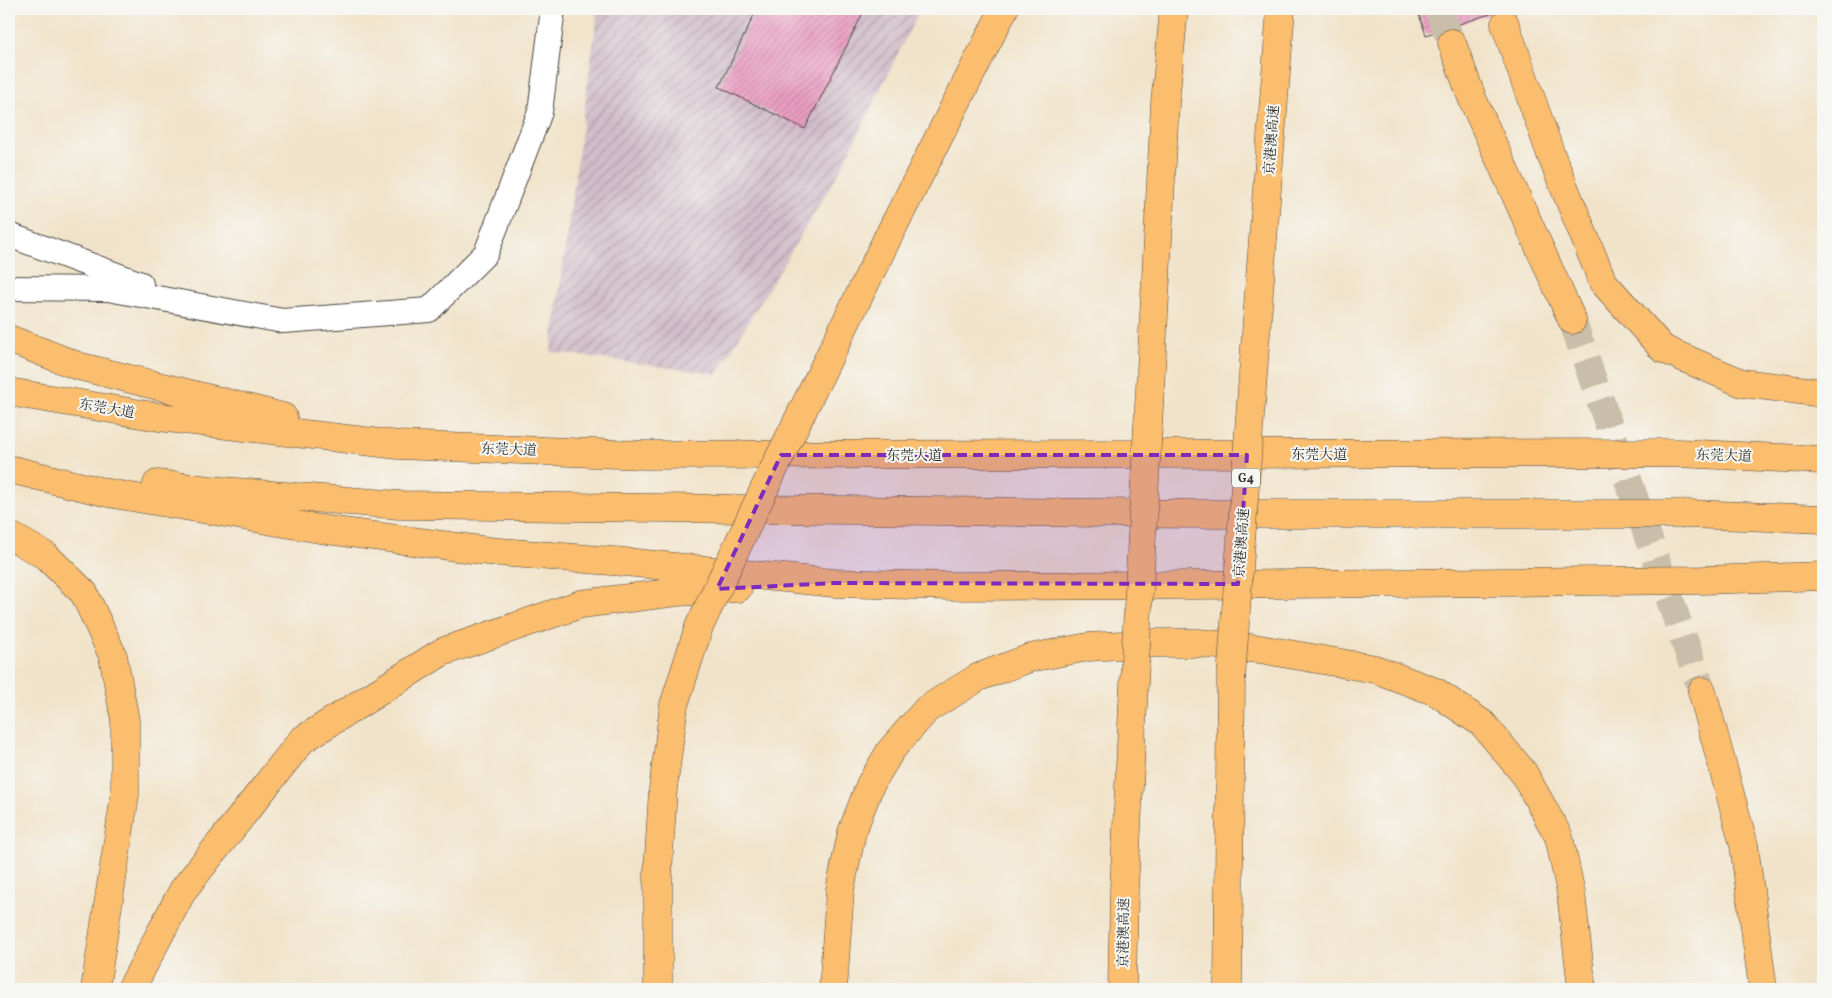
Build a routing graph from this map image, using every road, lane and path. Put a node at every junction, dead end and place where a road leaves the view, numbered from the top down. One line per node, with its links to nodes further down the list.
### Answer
1 (553, 9): 9 (street)
2 (1004, 9): 25 (highway, bridge)
3 (1174, 9): 27 (highway, 京港澳高速, bridge)
4 (1281, 9): 28 (highway, 京港澳高速 / G4, bridge)
5 (1504, 24): 13 (highway)
6 (1452, 44): 10 (highway)
7 (9, 234): 9 (street)
8 (9, 288): 9 (street)
9 (201, 306)
10 (1572, 320)
11 (9, 339): 14 (highway)
12 (9, 392): 14 (highway, 东莞大道)
13 (1823, 393)
14 (398, 445): 15 (highway, 东莞大道)
15 (1823, 460)
16 (9, 464): 18 (highway)
17 (9, 469): 21 (highway)
18 (1823, 519)
19 (9, 535): 23 (highway)
20 (1823, 576): 21 (highway)
21 (834, 583): 24 (highway)
22 (1702, 691): 30 (highway)
23 (95, 989)
24 (131, 989)
25 (658, 989)
26 (833, 989): 29 (highway)
27 (1122, 989)
28 (1228, 989)
29 (1582, 989)
30 (1763, 989)

